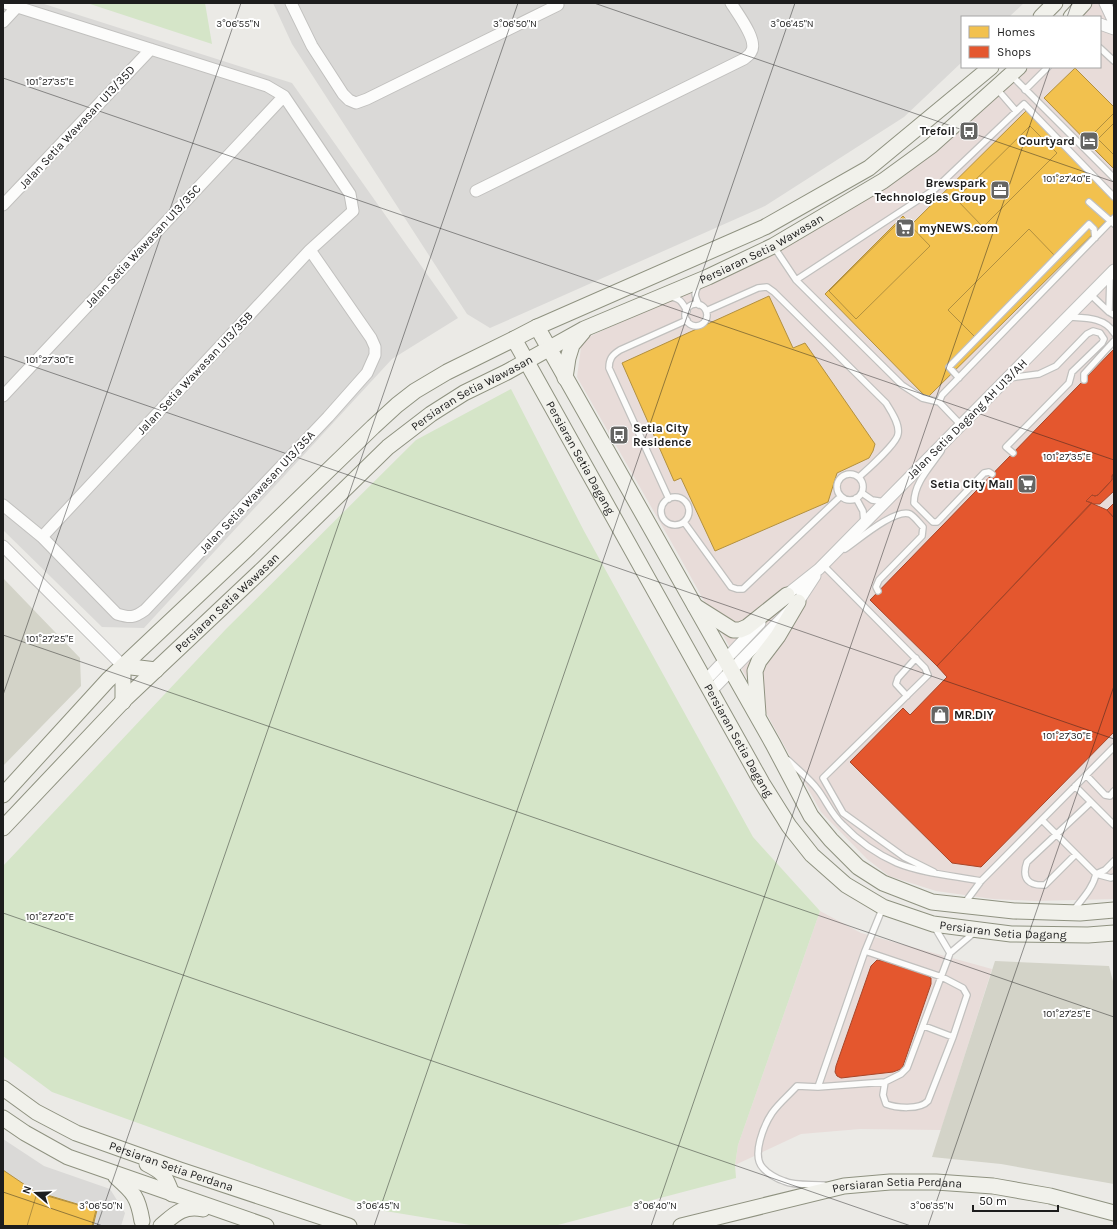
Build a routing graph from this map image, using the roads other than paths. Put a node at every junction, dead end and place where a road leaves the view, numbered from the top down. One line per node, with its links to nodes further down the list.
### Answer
1 (5, 3): 8 (street)
2 (290, 3): 7 (street)
3 (731, 3): 26 (street)
4 (1055, 3): 9 (street)
5 (1084, 3): 10 (street)
6 (1105, 3): 12 (street)
7 (558, 5)
8 (17, 7): 11 (street); 15 (street)
9 (1042, 16)
10 (1072, 16)
11 (3, 22)
12 (1114, 22)
13 (1101, 24): 14 (street)
14 (1114, 29)
15 (151, 49): 23 (street); 29 (street, Jalan Setia Wawasan U13/35D)
16 (1101, 49): 17 (lane)
17 (1114, 61)
18 (990, 68): 45 (street, Persiaran Setia Wawasan)
19 (1047, 68): 22 (lane)
20 (1015, 71): 21 (street, Persiaran Setia Wawasan); 22 (lane)
21 (996, 89): 24 (lane); 32 (street, Persiaran Setia Wawasan)
22 (1025, 90): 25 (lane)
23 (284, 96): 33 (street, Jalan Setia Wawasan U13/35B); 58 (street, Jalan Setia Wawasan U13/35C)
24 (1016, 111): 27 (lane); 36 (lane)
25 (1114, 178)
26 (476, 191)
27 (1114, 197)
28 (1089, 202): 30 (lane)
29 (3, 205)
30 (1113, 221): 31 (lane)
31 (1095, 238): 54 (lane); 54 (lane)
32 (773, 246): 35 (street, Persiaran Setia Wawasan); 36 (lane)
33 (310, 250): 72 (street, Jalan Setia Wawasan U13/35B); 72 (street, Jalan Setia Wawasan U13/35A)
34 (1112, 271): 37 (street, Jalan Setia Dagang AH U13/AH); 42 (lane)
35 (708, 277): 38 (street, Persiaran Setia Wawasan); 39 (lane)
36 (796, 280): 59 (lane)
37 (1090, 294): 42 (lane); 43 (street, Jalan Setia Dagang AH U13/AH)
38 (655, 299): 40 (lane); 46 (street, Persiaran Setia Wawasan)
39 (699, 305): 40 (lane); 41 (lane)
40 (687, 311): 44 (lane)
41 (706, 311): 44 (lane); 63 (lane)
42 (1111, 314)
43 (1068, 317): 47 (lane); 55 (street, Jalan Setia Dagang AH U13/AH)
44 (687, 320): 67 (lane)
45 (537, 326): 48 (street, Persiaran Setia Wawasan); 50 (street, Persiaran Setia Dagang)
46 (584, 329): 50 (street, Persiaran Setia Wawasan); 53 (street)
47 (1114, 334)
48 (514, 339): 51 (street, Persiaran Setia Dagang); 79 (street, Persiaran Setia Wawasan)
49 (1114, 341): 56 (lane)
50 (548, 348): 51 (street, Persiaran Setia Wawasan); 53 (street, Persiaran Setia Dagang)
51 (526, 361): 52 (street, Persiaran Setia Wawasan); 57 (street, Persiaran Setia Dagang)
52 (507, 372): 57 (street); 81 (street, Persiaran Setia Wawasan)
53 (565, 378): 77 (street, Persiaran Setia Dagang)
54 (959, 378): 59 (lane)
55 (1007, 378): 60 (street, Jalan Setia Dagang AH U13/AH); 61 (lane)
56 (1084, 380)
57 (541, 388): 82 (street, Persiaran Setia Dagang)
58 (3, 396)
59 (939, 402): 60 (lane)
60 (961, 425): 62 (lane); 68 (street, Jalan Setia Dagang AH U13/AH)
61 (1013, 453)
62 (992, 474)
63 (859, 477): 64 (lane); 65 (lane)
64 (862, 493): 66 (lane); 68 (lane)
65 (841, 496): 66 (lane); 70 (lane)
66 (856, 498): 71 (lane)
67 (669, 499): 70 (lane); 70 (lane)
68 (885, 502): 71 (street, Jalan Setia Dagang AH U13/AH)
69 (3, 505): 72 (street)
70 (684, 522)
71 (864, 523): 74 (street, Jalan Setia Dagang AH U13/AH)
72 (42, 537)
73 (3, 546): 79 (street)
74 (821, 567): 75 (lane); 76 (street, Jalan Setia Dagang AH U13/AH); 78 (lane)
75 (878, 591)
76 (793, 598): 77 (street); 80 (street, Jalan Setia Dagang AH U13/AH); 85 (street)
77 (694, 606): 80 (street, Persiaran Setia Dagang)
78 (916, 658): 83 (lane); 83 (lane)
79 (123, 666): 81 (street); 84 (street); 91 (street, Persiaran Setia Wawasan)
80 (728, 666): 82 (street, Jalan Setia Dagang AH U13/AH); 85 (street, Persiaran Setia Dagang)
81 (156, 670): 84 (street, Persiaran Setia Wawasan)
82 (708, 686): 104 (street, Persiaran Setia Dagang)
83 (907, 696): 99 (lane)
84 (123, 702): 95 (street, Persiaran Setia Wawasan)
85 (758, 718): 86 (street, Persiaran Setia Dagang)
86 (773, 744): 99 (lane); 103 (street, Persiaran Setia Dagang)
87 (1114, 747): 88 (lane)
88 (1086, 775): 89 (lane); 90 (lane)
89 (1075, 786): 92 (lane); 93 (lane)
90 (1114, 791)
91 (3, 794)
92 (1091, 802): 94 (lane); 96 (lane)
93 (1042, 820): 96 (lane); 102 (lane)
94 (1114, 825)
95 (3, 828)
96 (1056, 834): 97 (lane); 97 (lane)
97 (1076, 854): 100 (lane)
98 (1114, 861): 100 (lane)
99 (934, 872): 102 (lane)
100 (1096, 874): 101 (lane); 106 (lane)
101 (1114, 877)
102 (981, 881): 103 (lane)
103 (963, 906): 106 (street, Persiaran Setia Dagang)
104 (882, 907): 107 (street, Persiaran Setia Dagang); 110 (lane)
105 (1114, 910): 106 (street, Persiaran Setia Dagang)
106 (1072, 913)
107 (933, 924): 108 (street, Persiaran Setia Dagang); 111 (lane)
108 (977, 930): 109 (street, Persiaran Setia Dagang); 111 (lane)
109 (1114, 933)
110 (865, 951): 112 (lane); 116 (lane)
111 (950, 953): 112 (lane)
112 (942, 977): 113 (lane); 114 (lane)
113 (924, 1026): 114 (lane); 115 (lane)
114 (953, 1037): 115 (lane)
115 (885, 1082): 116 (lane)
116 (818, 1087): 123 (lane)
117 (3, 1088): 119 (street, Persiaran Setia Perdana)
118 (3, 1118): 120 (street)
119 (130, 1152): 121 (street); 122 (street, Persiaran Setia Perdana)
120 (110, 1172): 124 (street); 128 (street)
121 (166, 1178): 122 (street); 124 (street); 125 (street)
122 (208, 1179): 131 (street, Persiaran Setia Perdana)
123 (844, 1186): 127 (street, Persiaran Setia Perdana); 132 (street, Persiaran Setia Perdana)
124 (152, 1188): 125 (street); 128 (street)
125 (172, 1194): 126 (street); 129 (street)
126 (228, 1213): 129 (street); 130 (street)
127 (1114, 1213)
128 (141, 1224)
129 (161, 1226)
130 (266, 1226)
131 (349, 1226)
132 (681, 1226)

